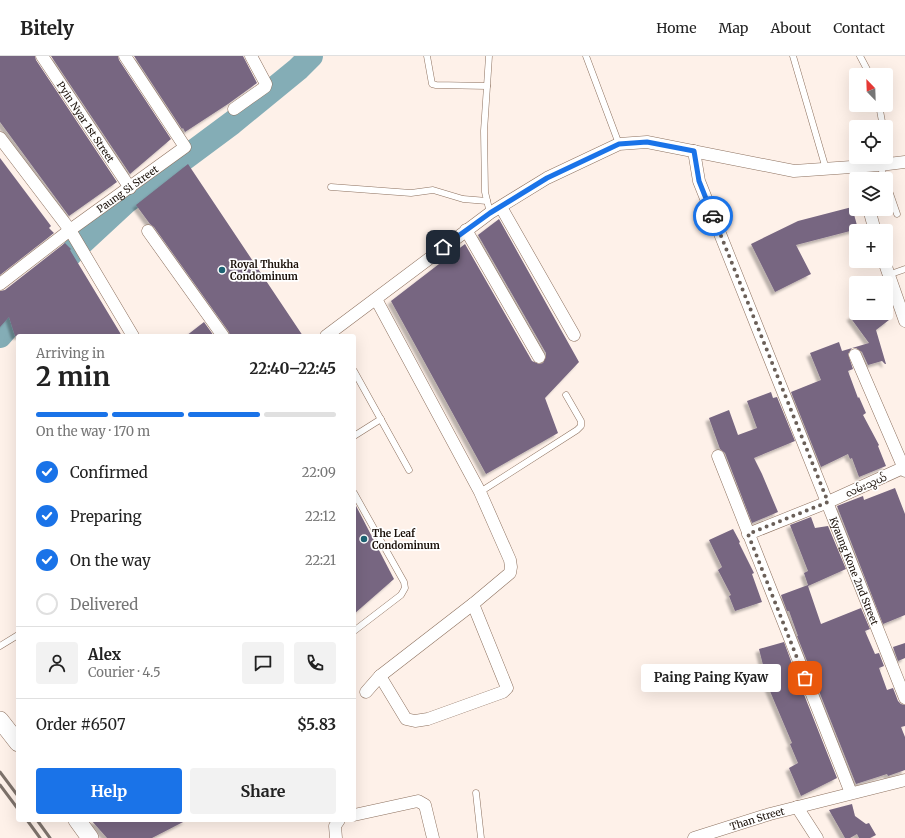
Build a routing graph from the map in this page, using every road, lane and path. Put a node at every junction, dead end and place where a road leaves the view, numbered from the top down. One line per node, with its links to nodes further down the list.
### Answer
1 (42, 56): 23 (street, Pyin Nyar 1st Street)
2 (125, 56): 23 (street, Paung Si Street)
3 (251, 56): 11 (street)
4 (427, 56): 10 (lane)
5 (489, 56): 10 (lane)
6 (586, 56): 13 (lane)
7 (793, 56): 19 (lane)
8 (860, 56): 9 (lane)
9 (866, 68)
10 (487, 86): 24 (lane)
11 (234, 109)
12 (0, 138): 28 (street)
13 (619, 144): 14 (street); 26 (street)
14 (694, 151): 19 (street); 52 (street, Kyaung Kone 2nd Street)
15 (905, 162): 16 (street)
16 (893, 163)
17 (886, 164): 18 (street); 21 (lane)
18 (856, 166): 19 (street); 20 (street)
19 (826, 169)
20 (858, 172)
21 (885, 172)
22 (331, 187): 24 (lane)
23 (130, 188): 28 (street, Paung Si Street)
24 (487, 201): 26 (lane)
25 (893, 202): 27 (lane)
26 (495, 210): 30 (street); 40 (street)
27 (897, 214)
28 (70, 230): 34 (street, Paung Si Street); 37 (street)
29 (148, 230): 38 (street)
30 (466, 230): 35 (street); 42 (street)
31 (886, 268): 33 (street)
32 (905, 269): 33 (lane)
33 (888, 275): 36 (street)
34 (0, 284)
35 (376, 299): 39 (street); 50 (street)
36 (905, 321)
37 (132, 334)
38 (222, 334)
39 (332, 334)
40 (574, 335)
41 (855, 355): 48 (street)
42 (539, 357)
43 (356, 375): 45 (lane)
44 (566, 395): 50 (lane)
45 (381, 419): 46 (lane); 49 (lane)
46 (356, 435)
47 (718, 456): 53 (street)
48 (905, 469): 52 (street, လမ်းသွယ်)
49 (409, 470)
50 (480, 492): 54 (street)
51 (356, 497): 55 (lane)
52 (828, 502): 53 (street, လမ်းသွယ်); 60 (street, Kyaung Kone 2nd Street)
53 (748, 534): 65 (street)
54 (473, 604): 58 (street); 58 (street)
55 (356, 629)
56 (16, 636): 57 (lane)
57 (0, 646)
58 (380, 676): 59 (street)
59 (366, 692)
60 (905, 698)
61 (0, 720): 62 (main road)
62 (16, 740)
63 (905, 780): 65 (street, Than Street)
64 (476, 793): 71 (lane)
65 (851, 793): 66 (street, Than Street)
66 (796, 807): 72 (street, Than Street); 73 (street)
67 (356, 815): 70 (street)
68 (338, 822): 69 (street)
69 (336, 838)
70 (433, 838)
71 (481, 838)
72 (694, 838)
73 (817, 838)

